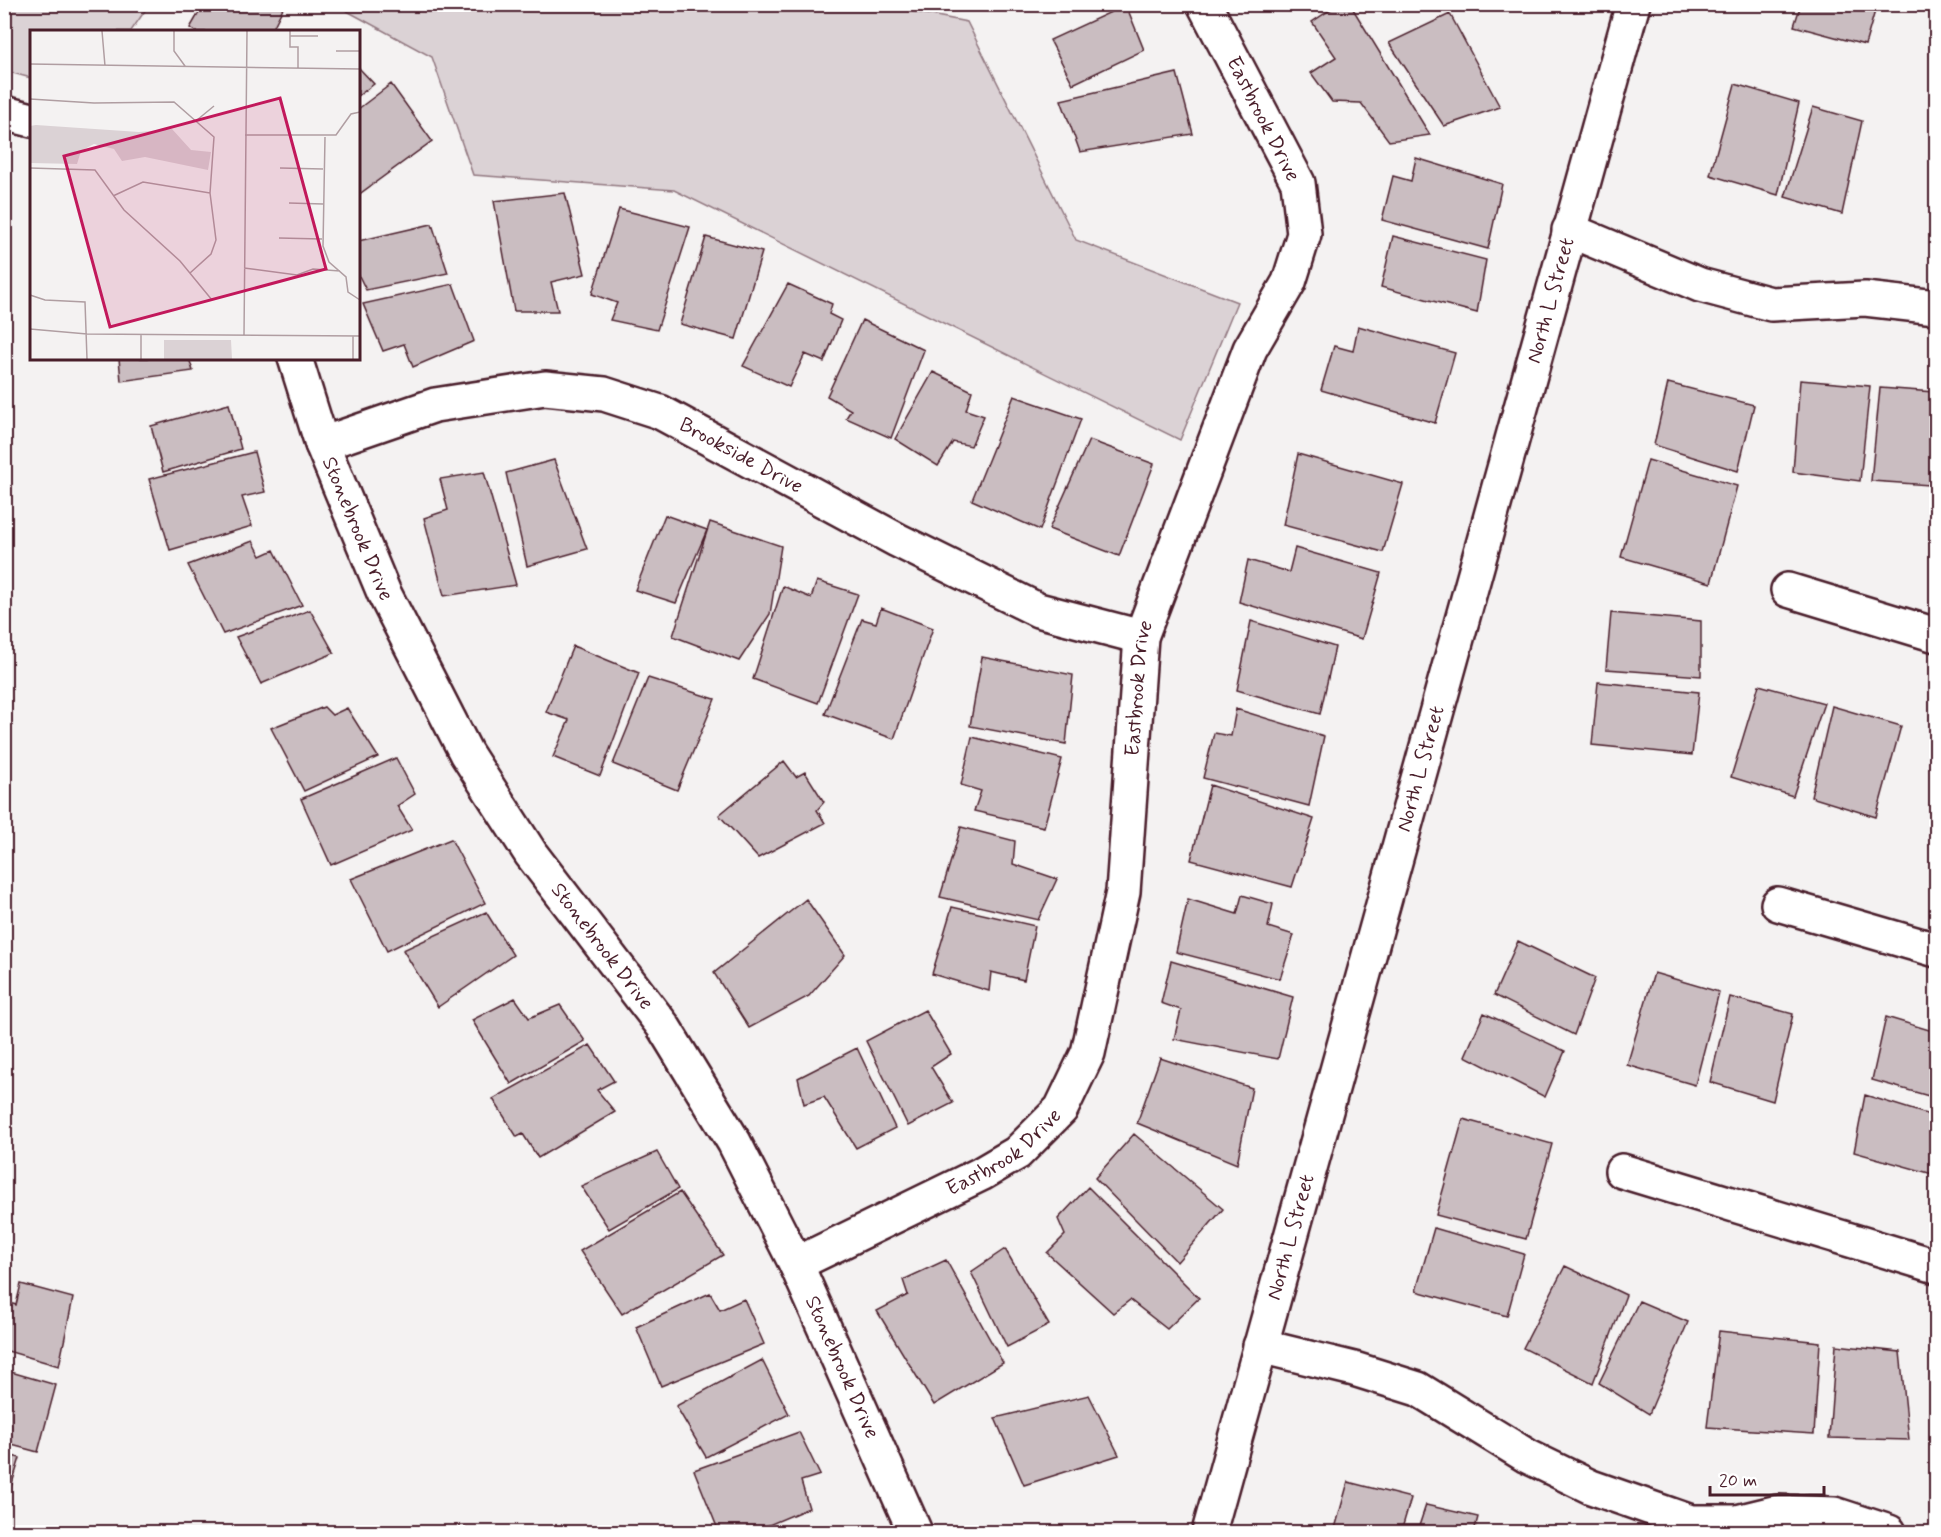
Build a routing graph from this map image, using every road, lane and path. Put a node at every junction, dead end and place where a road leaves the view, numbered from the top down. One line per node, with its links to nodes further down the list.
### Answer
1 (1204, 4): 11 (street, Eastbrook Drive)
2 (1633, 4): 5 (street, North L Street)
3 (4, 113): 4 (street)
4 (30, 120)
5 (1569, 230): 6 (street); 17 (street, North L Street)
6 (1936, 307)
7 (296, 360): 8 (street, Stonebrook Drive)
8 (322, 444): 11 (street, Brookside Drive); 15 (street, Stonebrook Drive)
9 (1788, 590): 10 (street)
10 (1936, 635)
11 (1141, 637): 15 (street, Eastbrook Drive)
12 (1778, 904): 13 (street)
13 (1936, 950)
14 (1622, 1171): 16 (street)
15 (796, 1264): 18 (street, Stonebrook Drive)
16 (1936, 1266)
17 (1260, 1346): 19 (street, North L Street); 20 (street)
18 (915, 1533)
19 (1209, 1533)
20 (1889, 1533)

